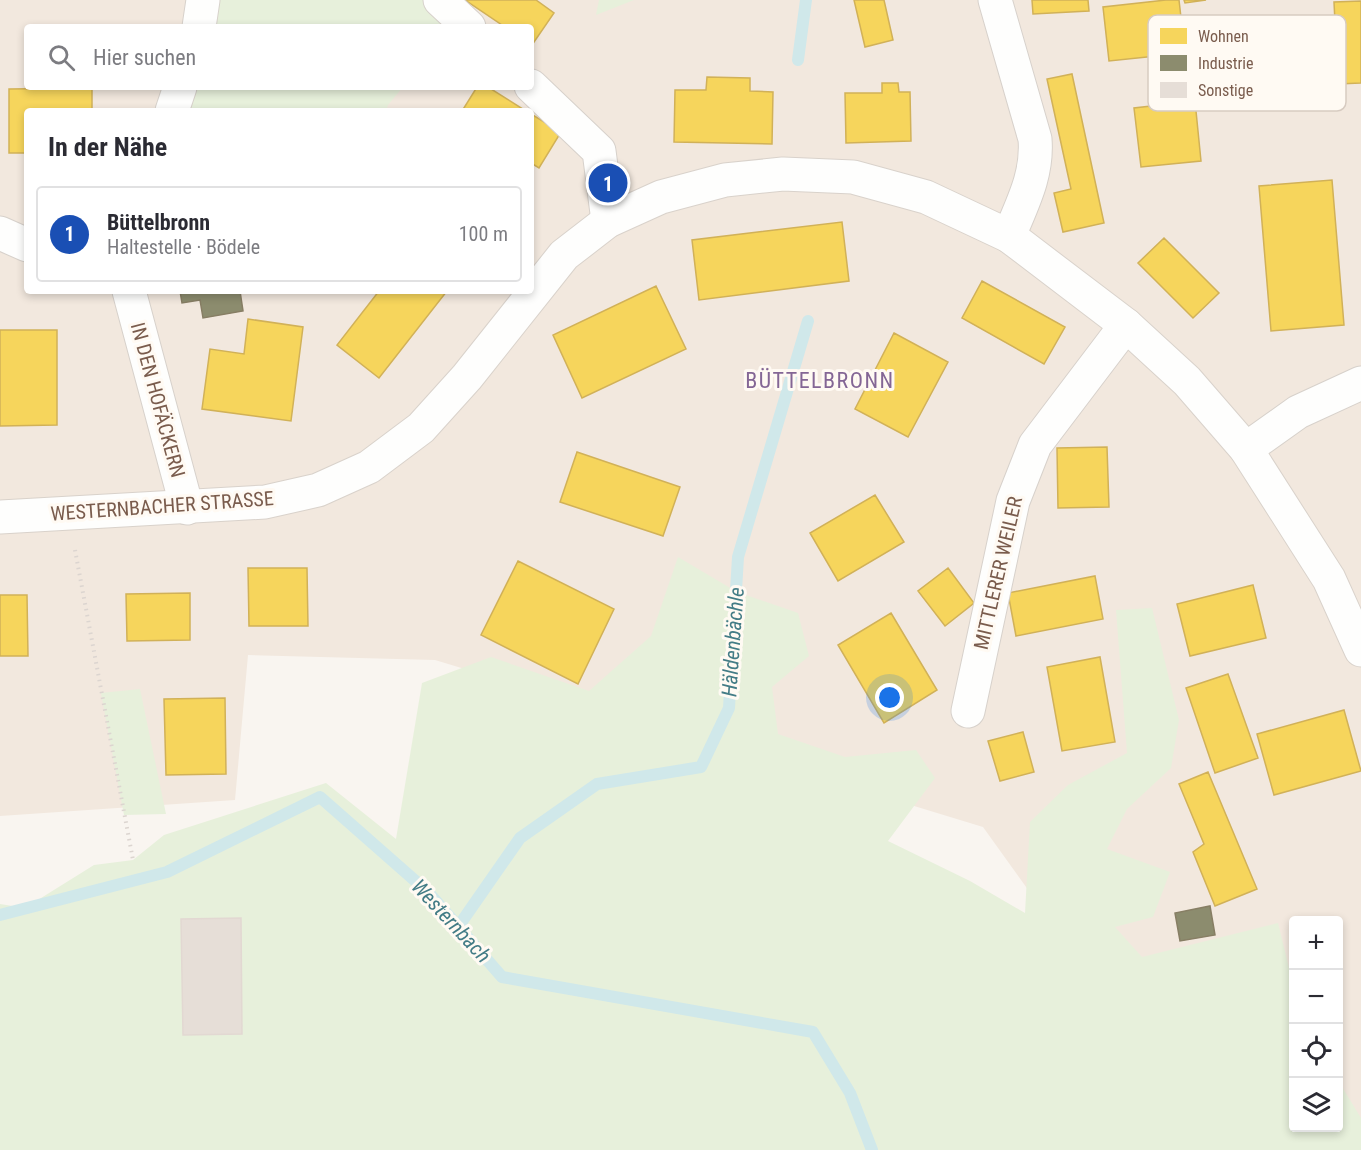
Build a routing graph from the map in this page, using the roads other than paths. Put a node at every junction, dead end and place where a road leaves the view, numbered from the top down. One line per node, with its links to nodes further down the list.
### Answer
1 (203, 0): 4 (street)
2 (440, 0): 5 (street)
3 (995, 0): 11 (street)
4 (199, 24)
5 (466, 24)
6 (534, 89): 9 (street)
7 (179, 90): 8 (street)
8 (173, 108)
9 (608, 221): 11 (street, WESTERNBACHER STRASSE); 13 (street, WESTERNBACHER STRASSE)
10 (0, 233): 12 (street)
11 (1009, 236): 16 (street, WESTERNBACHER STRASSE)
12 (24, 243)
13 (534, 292)
14 (130, 294): 19 (street, IN DEN HOFÄCKERN)
15 (533, 294): 19 (street, WESTERNBACHER STRASSE)
16 (1126, 324): 18 (street, WESTERNBACHER STRASSE); 22 (street, MITTLERER WEILER)
17 (1361, 383): 18 (street)
18 (1246, 449): 21 (street, WESTERNBACHER STRASSE)
19 (187, 508): 20 (street, WESTERNBACHER STRASSE)
20 (0, 517)
21 (1361, 650)
22 (968, 711)

